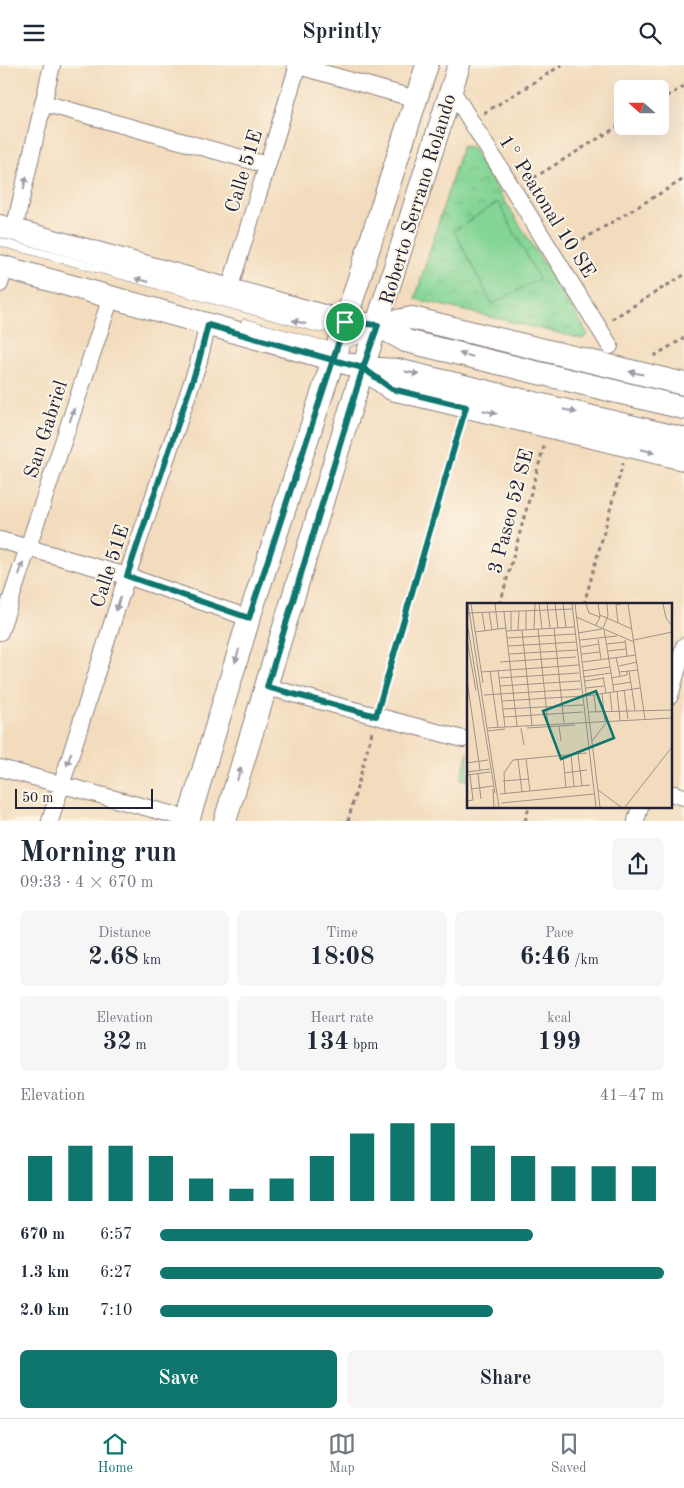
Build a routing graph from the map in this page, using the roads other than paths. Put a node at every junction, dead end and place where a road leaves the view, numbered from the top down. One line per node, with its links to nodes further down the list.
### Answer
1 (52, 65): 8 (street)
2 (297, 65): 7 (street); 9 (street, Calle 51E)
3 (427, 65): 7 (main road, Roberto Serrano Rolando)
4 (453, 65): 18 (lane, Roberto Serrano Rolando)
5 (459, 65): 6 (main road, Roberto Serrano Rolando)
6 (451, 89): 18 (main road, Roberto Serrano Rolando); 19 (street, 1° Peatonal 10 SE)
7 (416, 99): 16 (main road, Roberto Serrano Rolando)
8 (43, 103): 9 (street); 10 (street, one-way to 8)
9 (267, 165): 13 (street, Calle 51E)
10 (5, 233): 13 (main road); 16 (lane, one-way to 10)
11 (2, 272): 14 (main road)
12 (367, 282): 16 (lane, Roberto Serrano Rolando)
13 (229, 290): 16 (main road)
14 (112, 297): 17 (main road); 27 (street, San Gabriel, one-way to 14)
15 (233, 320): 20 (lane)
16 (345, 322): 18 (main road); 20 (main road, Roberto Serrano Rolando)
17 (208, 325): 20 (main road); 28 (street, Calle 51E)
18 (374, 325): 20 (lane, Roberto Serrano Rolando); 21 (main road, Roberto Serrano Rolando); 22 (main road, one-way to 18); 23 (main road, one-way to 18)
19 (610, 346)
20 (335, 353): 21 (main road); 29 (main road, Roberto Serrano Rolando)
21 (363, 368): 24 (main road, one-way to 24); 25 (main road, one-way to 25); 32 (main road, Roberto Serrano Rolando)
22 (684, 384)
23 (684, 408)
24 (684, 439)
25 (684, 459)
26 (0, 540): 27 (street)
27 (28, 548): 28 (street); 30 (street, San Gabriel, one-way to 27)
28 (127, 576): 29 (street); 36 (street, Calle 51E, one-way to 36)
29 (249, 618): 38 (main road, Roberto Serrano Rolando, one-way to 38)
30 (0, 632)
31 (684, 646): 33 (street)
32 (267, 687): 34 (street); 40 (main road, Roberto Serrano Rolando, one-way to 32)
33 (676, 688)
34 (463, 739)
35 (0, 768): 36 (street)
36 (61, 784): 38 (street); 39 (street, Calle 51E)
37 (640, 808): 41 (street)
38 (188, 820)
39 (50, 821)
40 (225, 821)
41 (636, 821)

